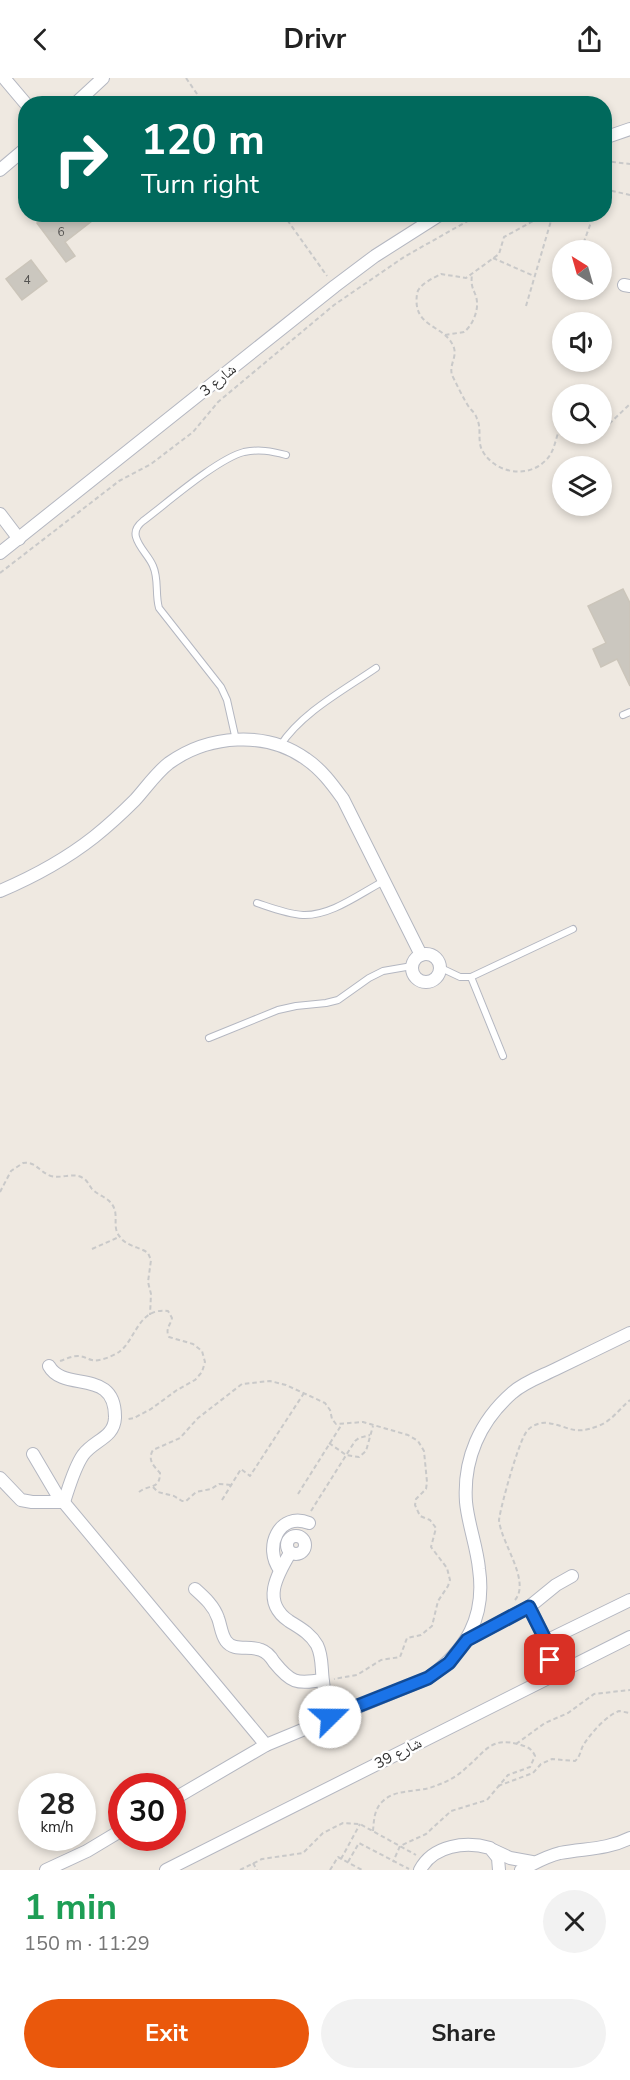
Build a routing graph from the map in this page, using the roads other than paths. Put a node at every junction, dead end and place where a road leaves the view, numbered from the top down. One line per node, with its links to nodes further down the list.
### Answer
1 (4, 78): 3 (street)
2 (102, 78): 4 (street)
3 (19, 96)
4 (83, 96)
5 (630, 129): 6 (street)
6 (612, 135)
7 (18, 155): 8 (street)
8 (0, 170)
9 (428, 222): 12 (street, شارع 3)
10 (286, 454): 17 (lane)
11 (0, 514): 12 (street)
12 (19, 539): 13 (street, شارع 3)
13 (0, 553)
14 (376, 668): 18 (lane)
15 (630, 712): 16 (lane)
16 (623, 716)
17 (236, 740): 18 (street); 20 (street)
18 (280, 746): 19 (street)
19 (384, 881): 21 (lane); 23 (street)
20 (0, 891)
21 (257, 903)
22 (573, 930): 26 (lane)
23 (421, 955): 24 (street); 25 (street)
24 (412, 966): 25 (street); 27 (lane)
25 (441, 968): 26 (lane)
26 (471, 977): 28 (lane)
27 (209, 1038)
28 (503, 1056)
29 (630, 1333): 40 (street)
30 (49, 1366): 33 (street)
31 (33, 1454): 33 (street)
32 (0, 1478): 33 (street)
33 (64, 1502): 45 (street)
34 (280, 1570): 34 (street); 43 (street)
35 (572, 1576): 38 (street)
36 (195, 1589): 43 (street)
37 (630, 1600): 41 (street)
38 (529, 1607): 40 (street); 41 (street)
39 (630, 1637): 42 (street, شارع 39)
40 (467, 1640): 44 (street)
41 (546, 1641): 42 (street)
42 (556, 1674): 53 (street, شارع 39)
43 (322, 1680): 44 (street)
44 (330, 1717): 45 (street)
45 (266, 1745): 46 (street)
46 (186, 1792)
47 (108, 1838): 52 (street)
48 (630, 1838): 51 (street)
49 (490, 1848): 50 (street); 51 (street); 54 (street)
50 (423, 1865)
51 (529, 1868)
52 (45, 1870)
53 (166, 1870)
54 (499, 1870)

